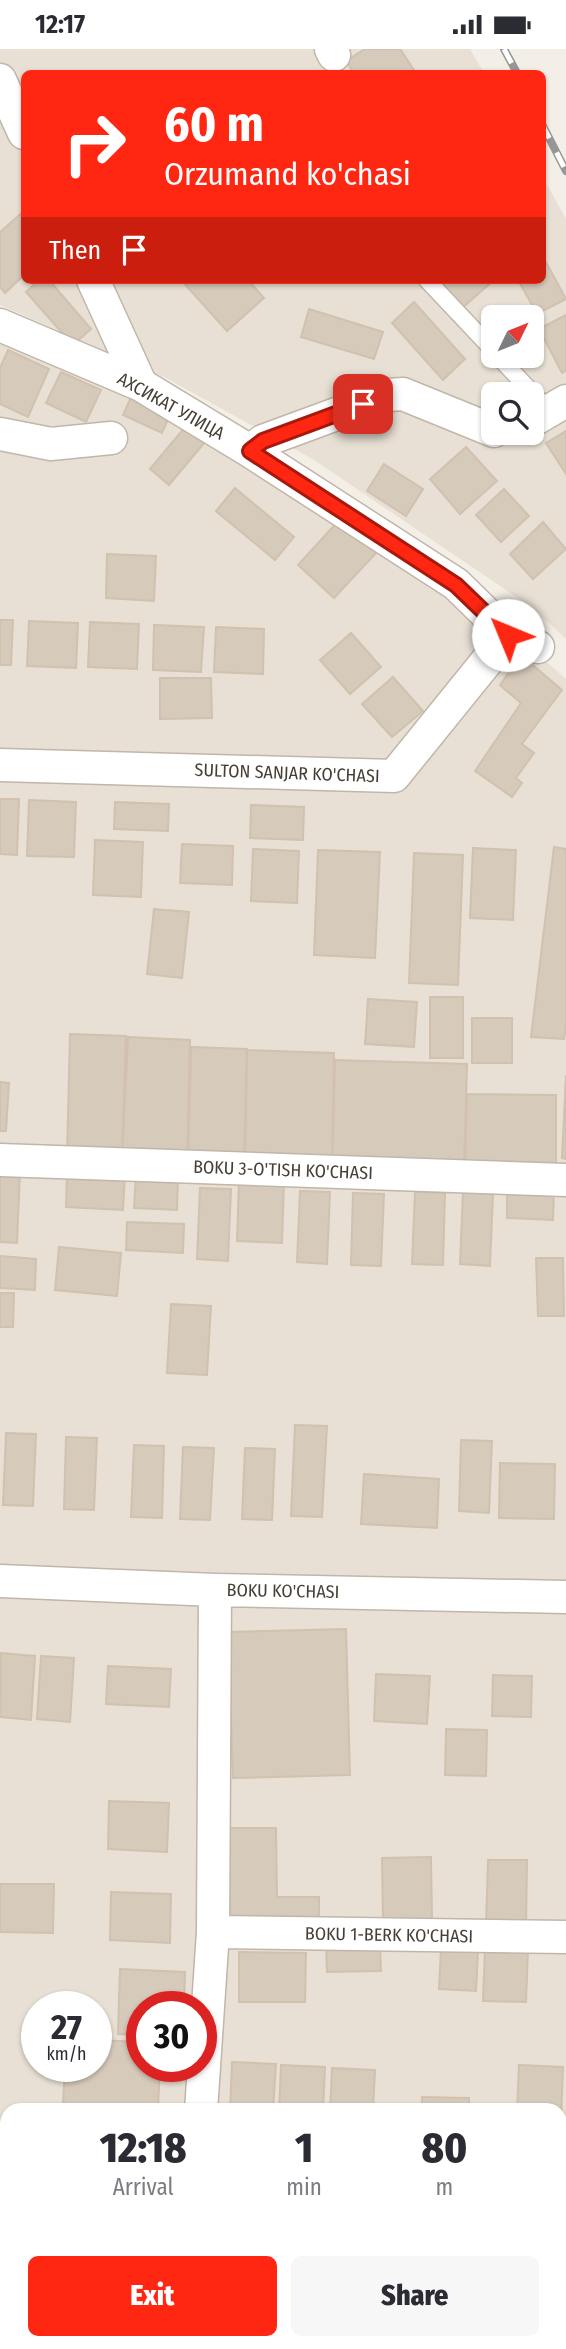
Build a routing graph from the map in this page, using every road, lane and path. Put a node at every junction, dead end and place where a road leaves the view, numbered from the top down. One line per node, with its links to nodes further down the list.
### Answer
1 (0, 80): 2 (street)
2 (21, 126)
3 (95, 284): 8 (street)
4 (431, 284): 6 (lane)
5 (0, 325): 8 (street, АХСИКАТ УЛИЦА)
6 (481, 337)
7 (509, 368): 9 (lane)
8 (141, 385): 13 (street, АХСИКАТ УЛИЦА)
9 (549, 411)
10 (481, 426): 13 (street)
11 (0, 434): 12 (street)
12 (111, 438)
13 (250, 451): 14 (street, АХСИКАТ УЛИЦА)
14 (508, 635): 15 (street, АХСИКАТ УЛИЦА); 16 (street, SULTON SANJAR KO'CHASI)
15 (538, 647)
16 (0, 765)
17 (0, 1160): 18 (street, BOKU 3-O'TISH KO'CHASI)
18 (566, 1180)
19 (0, 1581): 20 (street, BOKU KO'CHASI)
20 (215, 1590): 21 (street, BOKU KO'CHASI); 22 (street)
21 (566, 1597)
22 (212, 1932): 23 (street, BOKU 1-BERK KO'CHASI); 24 (street)
23 (566, 1937)
24 (201, 2103)

